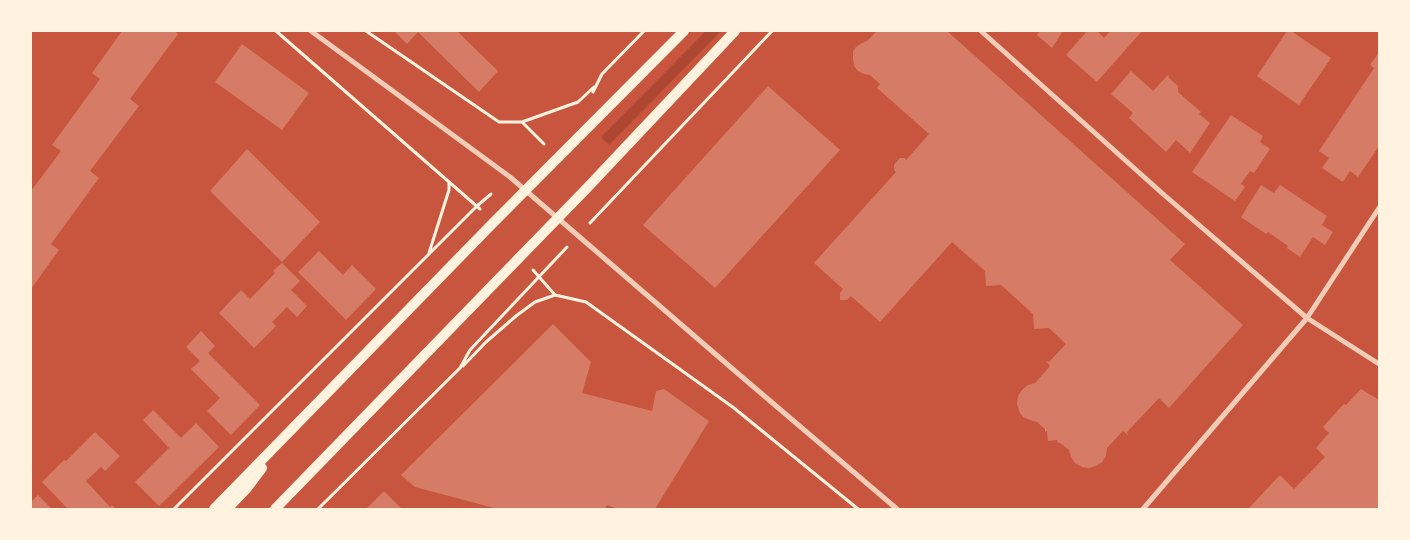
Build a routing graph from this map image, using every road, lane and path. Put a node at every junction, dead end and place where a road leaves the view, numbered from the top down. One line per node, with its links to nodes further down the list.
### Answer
1 (276, 31): 16 (path)
2 (311, 31): 15 (street)
3 (366, 31): 11 (path)
4 (644, 31): 9 (path)
5 (684, 31): 14 (main road)
6 (735, 31): 17 (main road)
7 (772, 31): 20 (path)
8 (981, 31): 29 (street)
9 (596, 85): 10 (path); 11 (path)
10 (590, 98)
11 (522, 122): 13 (path)
12 (551, 138): 13 (path)
13 (544, 144): 14 (path)
14 (558, 159): 18 (main road)
15 (510, 177): 18 (street); 19 (path)
16 (449, 181): 19 (path); 25 (path)
17 (587, 188): 20 (path); 22 (main road)
18 (526, 190): 22 (street); 23 (main road)
19 (477, 206): 23 (path); 25 (path)
20 (606, 207): 24 (path)
21 (1379, 208): 29 (street)
22 (557, 218): 24 (street); 26 (main road)
23 (492, 224): 32 (main road)
24 (578, 236): 27 (path); 39 (street)
25 (428, 255): 33 (path)
26 (520, 257): 27 (path); 36 (main road)
27 (539, 277): 28 (path); 31 (path)
28 (555, 295): 31 (path); 38 (path)
29 (1307, 318): 30 (street); 40 (street)
30 (1379, 364)
31 (460, 368): 37 (path)
32 (284, 439): 34 (main road); 35 (main road)
33 (174, 509)
34 (214, 509)
35 (227, 509)
36 (275, 509)
37 (318, 509)
38 (858, 509)
39 (898, 509)
40 (1143, 509)

